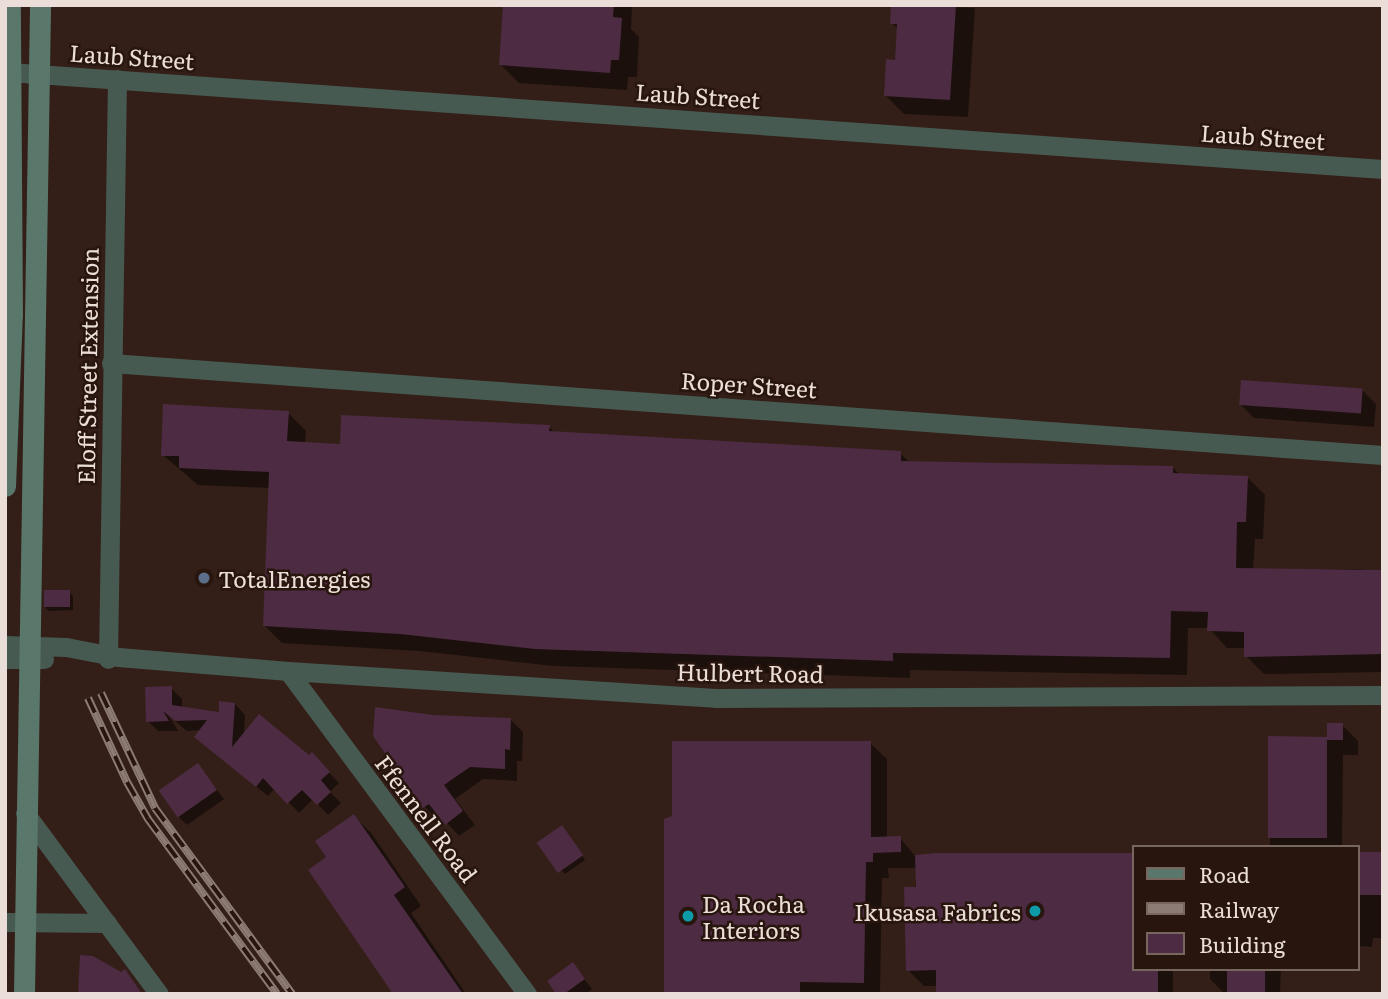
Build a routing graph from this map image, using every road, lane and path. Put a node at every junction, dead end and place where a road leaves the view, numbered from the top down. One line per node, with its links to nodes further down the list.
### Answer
1 (10, 5): 3 (street)
2 (40, 5): 4 (street)
3 (9, 72): 4 (street, Laub Street); 8 (street)
4 (38, 74): 5 (street, Laub Street); 9 (street)
5 (117, 79): 6 (street, Laub Street); 7 (street, Eloff Street Extension)
6 (1383, 169)
7 (111, 363): 10 (street, Roper Street); 14 (street, Eloff Street Extension)
8 (9, 379): 9 (street); 11 (street)
9 (32, 380): 13 (street)
10 (1383, 455)
11 (5, 485)
12 (5, 645): 13 (street, Hulbert Road)
13 (28, 652): 14 (street, Hulbert Road); 15 (street, Hulbert Road); 18 (street)
14 (112, 656): 16 (street, Hulbert Road)
15 (5, 659)
16 (288, 671): 17 (street, Hulbert Road); 23 (street, Ffennell Road)
17 (1383, 695)
18 (25, 813): 19 (street); 20 (street)
19 (15, 922): 20 (street); 21 (street)
20 (107, 923): 22 (street)
21 (24, 994)
22 (159, 994)
23 (527, 994)

